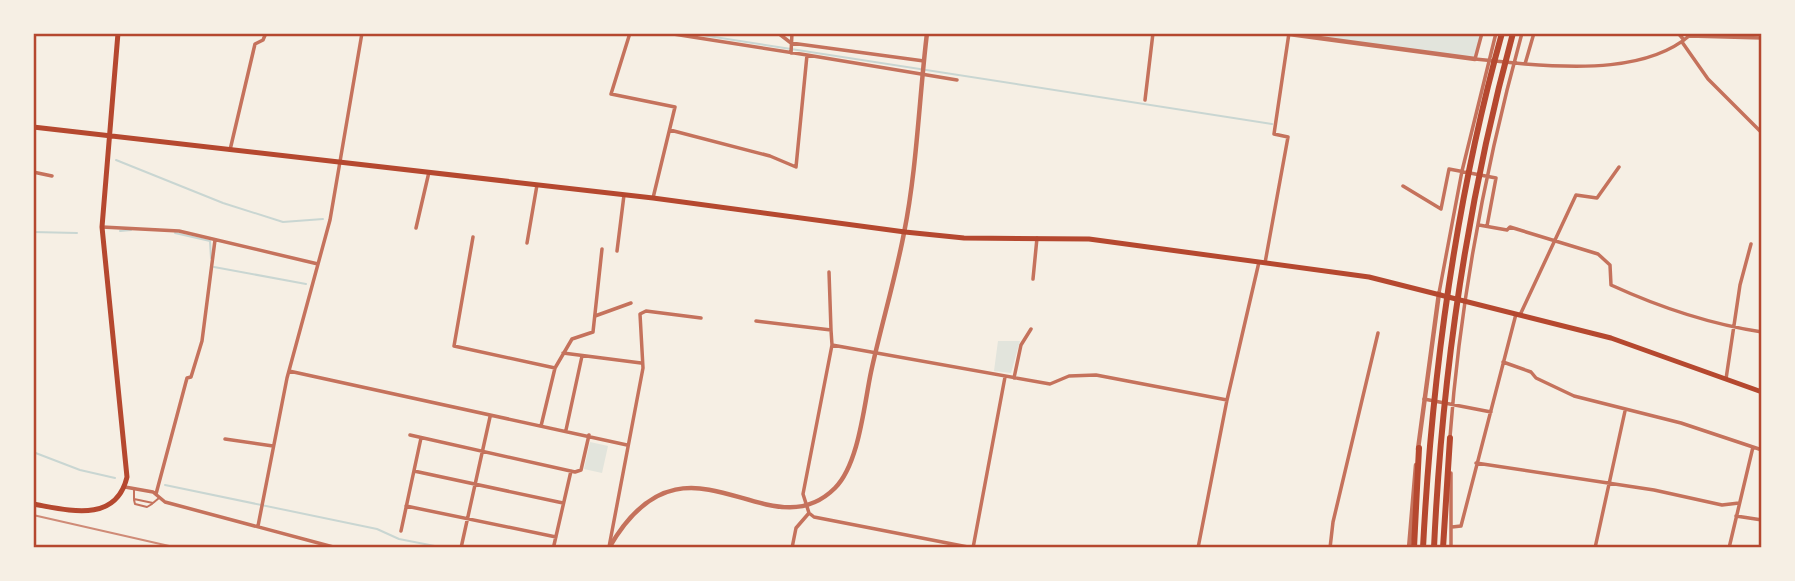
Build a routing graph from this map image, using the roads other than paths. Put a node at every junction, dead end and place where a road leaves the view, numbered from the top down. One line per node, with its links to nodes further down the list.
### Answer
1 (118, 33): 33 (main road)
2 (266, 33): 34 (street)
3 (362, 33): 35 (street)
4 (630, 33): 31 (street)
5 (667, 33): 21 (street)
6 (778, 33): 20 (street)
7 (792, 33): 20 (street)
8 (927, 33): 27 (street)
9 (1153, 33): 29 (street)
10 (1289, 33): 23 (street); 59 (street)
11 (1482, 33): 23 (street)
12 (1496, 33): 24 (street)
13 (1502, 33): 136 (highway)
14 (1513, 33): 137 (highway)
15 (1522, 33): 25 (street)
16 (1534, 33): 26 (street)
17 (1678, 33): 19 (street)
18 (1762, 38): 19 (street)
19 (1683, 41): 26 (street); 32 (street)
20 (791, 44): 21 (street); 27 (street)
21 (791, 53): 22 (street)
22 (807, 55): 27 (street); 31 (street)
23 (1475, 59): 24 (street)
24 (1487, 61): 25 (street); 37 (street)
25 (1514, 63): 26 (street); 41 (street)
26 (1525, 64)
27 (923, 69): 28 (street); 50 (street)
28 (957, 80)
29 (1145, 100)
30 (33, 127): 33 (main road)
31 (670, 130): 45 (street)
32 (1762, 133)
33 (109, 136): 34 (main road); 48 (main road)
34 (230, 150): 35 (main road)
35 (340, 162): 38 (main road); 60 (street)
36 (1619, 167): 54 (street)
37 (1462, 171): 41 (street); 43 (street); 63 (street)
38 (429, 172): 42 (main road); 49 (street)
39 (33, 173): 40 (street)
40 (52, 176)
41 (1489, 177): 46 (street); 47 (street)
42 (537, 185): 44 (main road); 55 (street)
43 (1403, 186)
44 (624, 195): 45 (main road); 58 (street)
45 (653, 198): 50 (main road)
46 (1479, 225): 47 (street); 64 (street)
47 (1487, 226): 54 (street)
48 (102, 228): 53 (street); 111 (main road)
49 (416, 228)
50 (905, 232): 52 (main road); 77 (street)
51 (472, 237): 81 (street)
52 (1037, 238): 59 (main road); 62 (street)
53 (215, 240): 60 (street); 113 (street)
54 (1553, 241): 66 (street); 70 (street)
55 (527, 243)
56 (1751, 244): 70 (street)
57 (602, 249): 67 (street)
58 (617, 251)
59 (1262, 262): 63 (main road); 88 (street)
60 (318, 264): 82 (street)
61 (829, 272): 72 (street)
62 (1033, 279)
63 (1439, 293): 64 (main road); 87 (street)
64 (1466, 301): 66 (main road); 89 (street)
65 (631, 303): 67 (street)
66 (1518, 314): 79 (street); 85 (main road)
67 (595, 316): 76 (street)
68 (701, 318): 80 (street)
69 (756, 321): 72 (street)
70 (1734, 327): 73 (street); 85 (street)
71 (1031, 329): 84 (street)
72 (831, 330): 75 (street)
73 (1762, 332)
74 (1378, 333): 133 (street)
75 (832, 345): 77 (street); 117 (street)
76 (563, 353): 78 (street); 81 (street)
77 (875, 353): 83 (street); 117 (street)
78 (582, 356): 80 (street); 94 (street)
79 (1503, 362): 90 (street); 91 (street)
80 (641, 363): 100 (street)
81 (555, 368): 93 (street)
82 (289, 371): 92 (street); 101 (street)
83 (1005, 377): 84 (street); 119 (street)
84 (1014, 378): 88 (street)
85 (1726, 379): 86 (main road)
86 (1762, 392)
87 (1424, 399): 89 (street); 103 (street)
88 (1227, 400): 132 (street)
89 (1453, 403): 91 (street); 99 (street)
90 (1625, 411): 102 (street); 109 (street)
91 (1491, 412): 106 (street)
92 (490, 417): 93 (street); 105 (street)
93 (541, 426): 94 (street)
94 (566, 430): 96 (street)
95 (410, 435): 97 (street)
96 (589, 435): 100 (street); 108 (street)
97 (421, 438): 105 (street); 107 (street)
98 (225, 439): 101 (street)
99 (1450, 439): 124 (street); 138 (highway)
100 (627, 445): 129 (street)
101 (274, 446): 123 (street)
102 (1753, 447): 104 (street); 115 (street)
103 (1419, 448): 134 (street); 135 (highway)
104 (1762, 450)
105 (482, 451): 108 (street); 110 (street)
106 (1475, 463): 109 (street); 124 (street)
107 (414, 471): 110 (street); 118 (street)
108 (571, 471): 114 (street)
109 (1607, 483): 115 (street); 140 (street)
110 (475, 484): 114 (street); 121 (street)
111 (125, 487): 112 (street); 116 (main road)
112 (134, 488): 113 (street); 113 (lane)
113 (158, 496): 123 (street)
114 (563, 503): 126 (street)
115 (1739, 503): 120 (street)
116 (33, 504)
117 (805, 504): 119 (street); 129 (street)
118 (406, 506): 121 (street); 125 (street)
119 (808, 513): 131 (street)
120 (1736, 516): 122 (street); 141 (street)
121 (467, 520): 126 (street); 128 (street)
122 (1762, 520)
123 (258, 526): 130 (street)
124 (1451, 527): 139 (street)
125 (401, 531)
126 (556, 537): 127 (street)
127 (554, 545)
128 (462, 547)
129 (609, 547)
130 (337, 548)
131 (792, 548)
132 (1198, 548)
133 (1330, 548)
134 (1409, 548)
135 (1414, 548)
136 (1423, 548)
137 (1434, 548)
138 (1443, 548)
139 (1451, 548)
140 (1595, 548)
141 (1729, 548)

